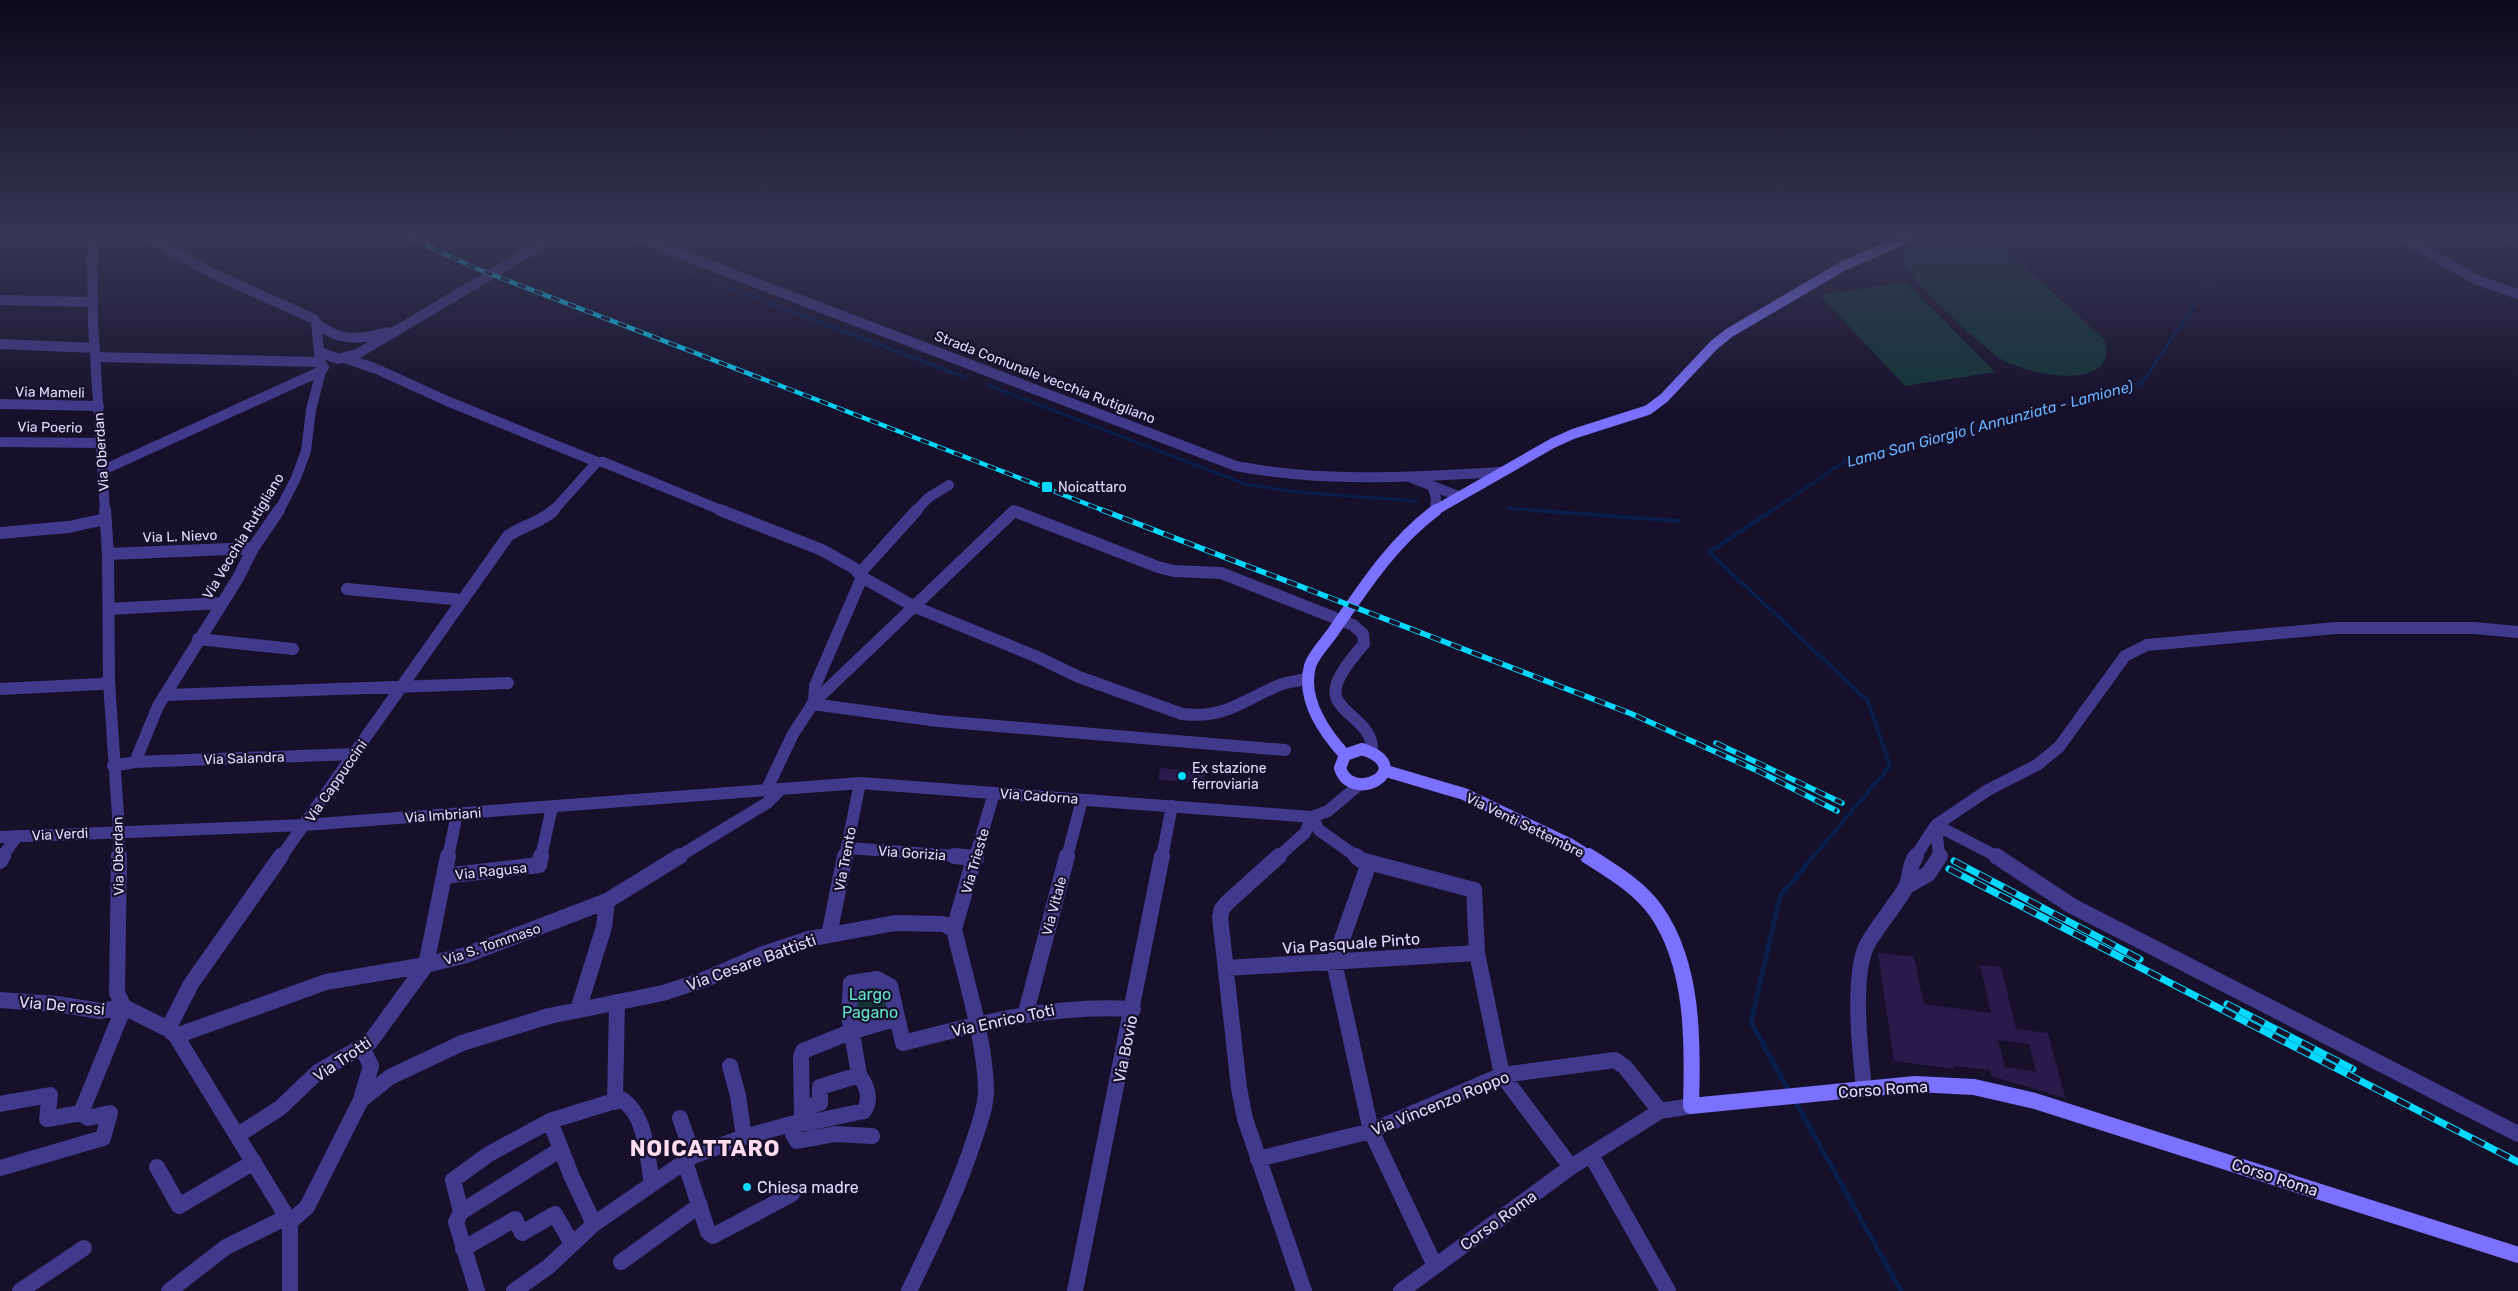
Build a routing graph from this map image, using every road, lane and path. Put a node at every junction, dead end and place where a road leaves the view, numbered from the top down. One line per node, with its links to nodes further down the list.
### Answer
1 (93, 294): 7 (street, Via Oberdan)
2 (259, 294): 8 (street)
3 (456, 294): 9 (street)
4 (783, 294): 27 (street, Strada Comunale vecchia Rutigliano)
5 (1794, 294): 25 (main road)
6 (0, 300): 7 (street)
7 (93, 302): 14 (street, Via Oberdan)
8 (316, 323): 10 (street); 17 (street, Via Vecchia Rutigliano)
9 (408, 323): 10 (street); 11 (street)
10 (343, 338): 17 (street)
11 (385, 338): 16 (street); 18 (street)
12 (0, 344): 13 (street)
13 (12, 344): 14 (street); 15 (street)
14 (95, 352): 17 (street); 20 (street, Via Oberdan)
15 (0, 356)
16 (345, 358): 17 (street); 18 (street)
17 (323, 359): 24 (street); 34 (street, Via Vecchia Rutigliano)
18 (379, 370): 23 (street)
19 (0, 404): 20 (street, Via Mameli)
20 (99, 406): 22 (street, Via Oberdan)
21 (0, 442): 22 (street, Via Poerio)
22 (99, 443): 24 (street, Via Oberdan)
23 (597, 462): 36 (street); 38 (street, Via Cappuccini)
24 (103, 470): 32 (street, Via Oberdan)
25 (1501, 472): 26 (street, Strada Comunale vecchia Rutigliano); 30 (main road)
26 (1444, 475): 27 (street, Strada Comunale vecchia Rutigliano); 30 (street)
27 (1405, 476): 29 (street, Strada Comunale vecchia Rutigliano)
28 (949, 485): 36 (street)
29 (1432, 486): 30 (street, Strada Comunale vecchia Rutigliano); 31 (street)
30 (1458, 496): 31 (main road)
31 (1435, 510): 45 (main road)
32 (105, 519): 33 (street); 35 (street, Via Oberdan)
33 (0, 533)
34 (253, 548): 35 (street, Via L. Nievo); 39 (street, Via Vecchia Rutigliano)
35 (108, 554): 41 (street, Via Oberdan)
36 (861, 575): 40 (street); 51 (street)
37 (347, 589): 38 (street)
38 (463, 600): 48 (street, Via Cappuccini)
39 (220, 604): 41 (street); 43 (street, Via Vecchia Rutigliano)
40 (913, 606): 45 (street); 51 (street); 53 (street)
41 (109, 609): 46 (street, Via Oberdan)
42 (2518, 632): 70 (street)
43 (198, 640): 44 (street); 50 (street, Via Vecchia Rutigliano)
44 (293, 649)
45 (1307, 679): 55 (main road)
46 (109, 682): 49 (street); 57 (street, Via Oberdan)
47 (508, 683): 48 (street)
48 (401, 688): 50 (street); 54 (street, Via Cappuccini)
49 (0, 689)
50 (166, 695): 56 (street, Via Vecchia Rutigliano)
51 (813, 703): 52 (street); 62 (street)
52 (1285, 750)
53 (1372, 750): 55 (main road); 58 (main road)
54 (354, 754): 56 (street, Via Salandra); 69 (street, Via Cappuccini)
55 (1345, 755): 60 (main road)
56 (135, 762): 57 (street)
57 (113, 766): 71 (street, Via Oberdan)
58 (1386, 771): 60 (main road); 105 (main road, Via Venti Settembre)
59 (860, 783): 61 (street, Via Cadorna); 63 (street, Via Cadorna); 74 (street, Via Trento)
60 (1359, 785): 68 (street)
61 (781, 790): 62 (street, Via Cadorna); 80 (street, Via S. Tommaso)
62 (766, 791): 66 (street, Via Imbriani)
63 (994, 793): 64 (street, Via Cadorna); 75 (street, Via Trieste)
64 (1082, 800): 65 (street, Via Cadorna); 92 (street, Via Vitale)
65 (1172, 806): 68 (street, Via Cadorna); 90 (street, Via Bovio)
66 (552, 807): 67 (street, Via Imbriani); 78 (street, Via Ragusa)
67 (457, 814): 69 (street, Via Imbriani); 78 (street)
68 (1312, 817): 77 (street); 86 (street)
69 (305, 825): 71 (street, Via Imbriani); 96 (street, Via Cappuccini)
70 (1936, 825): 79 (street); 79 (street); 112 (street)
71 (119, 831): 72 (street, Via Verdi); 89 (street, Via Oberdan)
72 (17, 836): 73 (street, Via Verdi); 76 (street)
73 (0, 837)
74 (848, 848): 75 (street, Via Gorizia); 82 (street, Via Trento)
75 (976, 858): 81 (street, Via Trieste)
76 (0, 861)
77 (1369, 863): 83 (street); 84 (street)
78 (444, 876): 85 (street)
79 (1907, 886): 101 (street)
80 (607, 901): 85 (street, Via S. Tommaso); 91 (street)
81 (954, 929): 82 (street, Via Cesare Battisti); 94 (street)
82 (829, 935): 88 (street, Via Cesare Battisti)
83 (1477, 953): 84 (street, Via Pasquale Pinto); 100 (street)
84 (1334, 962): 86 (street, Via Pasquale Pinto); 111 (street)
85 (426, 965): 96 (street, Via S. Tommaso); 97 (street, Via Trotti)
86 (1226, 968): 119 (street)
87 (0, 1000): 89 (street, Via De rossi)
88 (617, 1002): 91 (street, Via Cesare Battisti); 103 (street)
89 (124, 1007): 96 (street); 107 (street)
90 (1133, 1009): 92 (street, Via Enrico Toti); 142 (street, Via Bovio)
91 (578, 1010): 102 (street, Via Cesare Battisti)
92 (1026, 1012): 94 (street, Via Enrico Toti)
93 (897, 1018): 94 (street, Via Enrico Toti); 95 (street); 95 (street)
94 (975, 1025): 141 (street)
95 (850, 1032): 99 (street); 109 (street)
96 (172, 1033): 113 (street)
97 (362, 1048): 102 (street); 113 (street, Via Trotti)
98 (730, 1066): 115 (street)
99 (859, 1075): 109 (street); 109 (street)
100 (1502, 1075): 106 (street, Via Vincenzo Roppo); 111 (street, Via Vincenzo Roppo); 121 (street)
101 (1864, 1088): 105 (main road, Corso Roma); 133 (main road, Corso Roma)
102 (361, 1100): 128 (street, Via Cesare Battisti)
103 (618, 1100): 110 (street); 124 (street)
104 (0, 1104): 107 (street)
105 (1691, 1106): 106 (street, Corso Roma)
106 (1660, 1111): 117 (street, Corso Roma)
107 (81, 1113): 122 (street)
108 (680, 1118): 118 (street)
109 (800, 1118): 114 (street); 115 (street)
110 (550, 1121): 116 (street); 127 (street)
111 (1372, 1131): 119 (street, Via Vincenzo Roppo); 135 (street)
112 (2518, 1134)
113 (238, 1135): 120 (street)
114 (872, 1136)
115 (744, 1137): 118 (street)
116 (561, 1149): 127 (street); 129 (street)
117 (1590, 1155): 121 (street, Corso Roma); 145 (street)
118 (689, 1159): 124 (street); 126 (street)
119 (1258, 1159): 143 (street)
120 (254, 1162): 123 (street); 128 (street)
121 (1571, 1167): 135 (street, Corso Roma)
122 (0, 1168)
123 (157, 1168)
124 (652, 1184): 129 (street)
125 (792, 1194): 126 (street)
126 (700, 1205): 134 (street)
127 (461, 1212): 132 (street)
128 (288, 1220): 137 (street, Via Cesare Battisti); 138 (street)
129 (594, 1224): 130 (street)
130 (572, 1244): 132 (street); 140 (street)
131 (84, 1248): 136 (street)
132 (463, 1249): 139 (street)
133 (2518, 1255)
134 (621, 1262)
135 (1435, 1266): 144 (street, Corso Roma)
136 (20, 1291)
137 (170, 1291)
138 (290, 1291)
139 (477, 1291)
140 (514, 1291)
141 (909, 1291)
142 (1075, 1291)
143 (1304, 1291)
144 (1401, 1291)
145 (1668, 1291)

